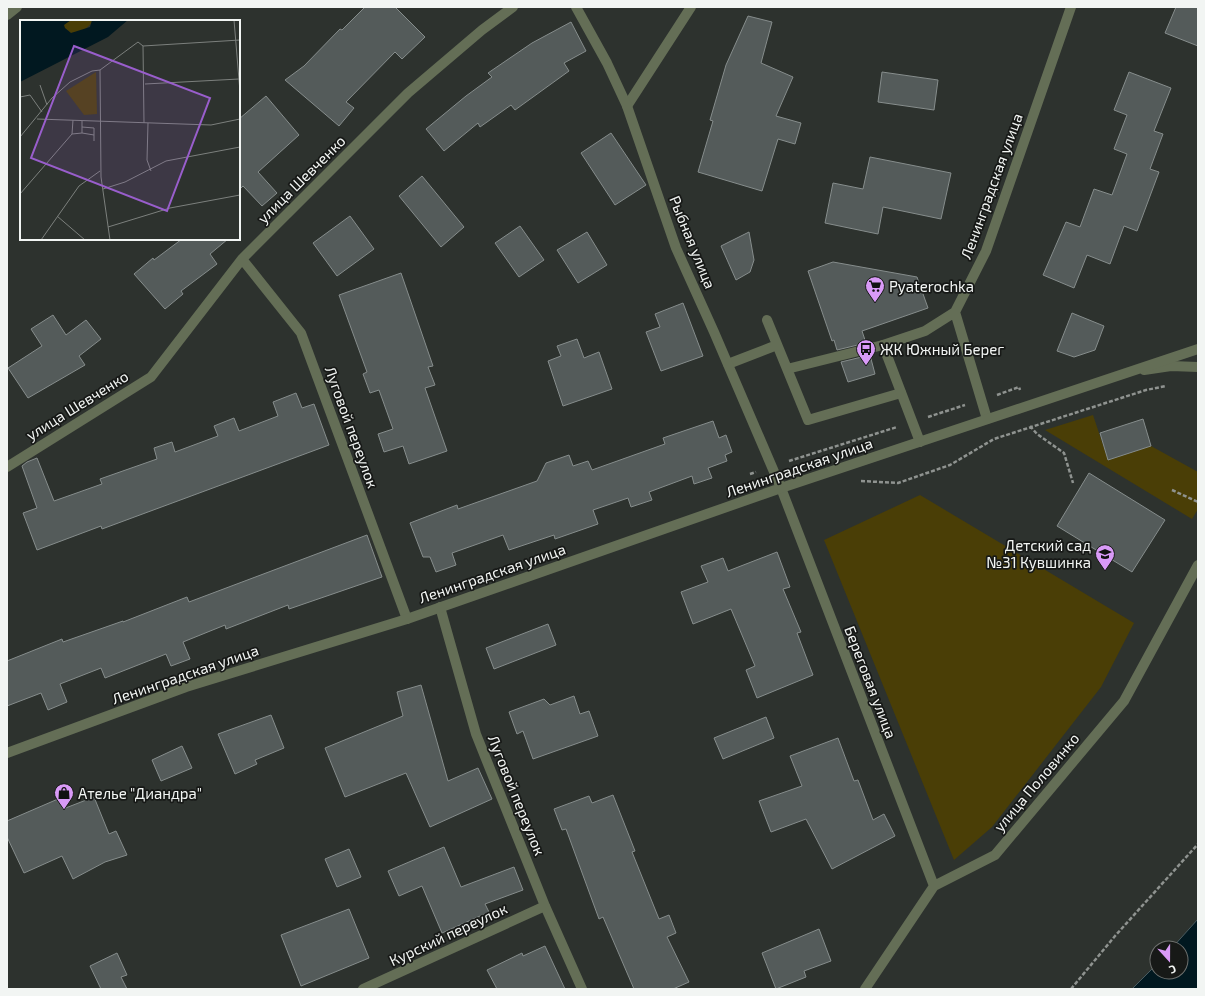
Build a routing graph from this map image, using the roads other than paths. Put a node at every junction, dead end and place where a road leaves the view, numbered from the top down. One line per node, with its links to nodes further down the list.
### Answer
1 (17, 7): 6 (street)
2 (513, 7): 8 (street, улица Шевченко)
3 (576, 7): 7 (street, Рыбная улица)
4 (691, 7): 7 (street)
5 (1071, 7): 9 (street, Ленинградская улица)
6 (7, 15)
7 (627, 106): 14 (street, Рыбная улица)
8 (242, 259): 21 (street, улица Шевченко); 25 (street, Луговой переулок)
9 (955, 312): 12 (street); 19 (street)
10 (766, 320): 11 (street)
11 (777, 345): 14 (street); 16 (street)
12 (883, 345): 16 (street); 18 (street)
13 (1198, 349): 17 (street, Ленинградская улица)
14 (728, 364): 22 (street, Рыбная улица)
15 (1198, 367): 17 (street)
16 (787, 369): 18 (street)
17 (1122, 374): 19 (street, Ленинградская улица)
18 (901, 393): 20 (street)
19 (987, 419): 20 (street, Ленинградская улица)
20 (920, 442): 22 (street, Ленинградская улица)
21 (7, 467)
22 (781, 488): 24 (street, Ленинградская улица); 27 (street, Береговая улица)
23 (1198, 565): 27 (street, улица Половинко)
24 (440, 607): 25 (street, Ленинградская улица); 28 (street, Луговой переулок)
25 (406, 619): 26 (street, Ленинградская улица)
26 (7, 753)
27 (934, 886): 31 (street, улица Половинко)
28 (545, 906): 29 (street, Курский переулок); 30 (street, Луговой переулок)
29 (363, 989)
30 (582, 989)
31 (865, 989)

